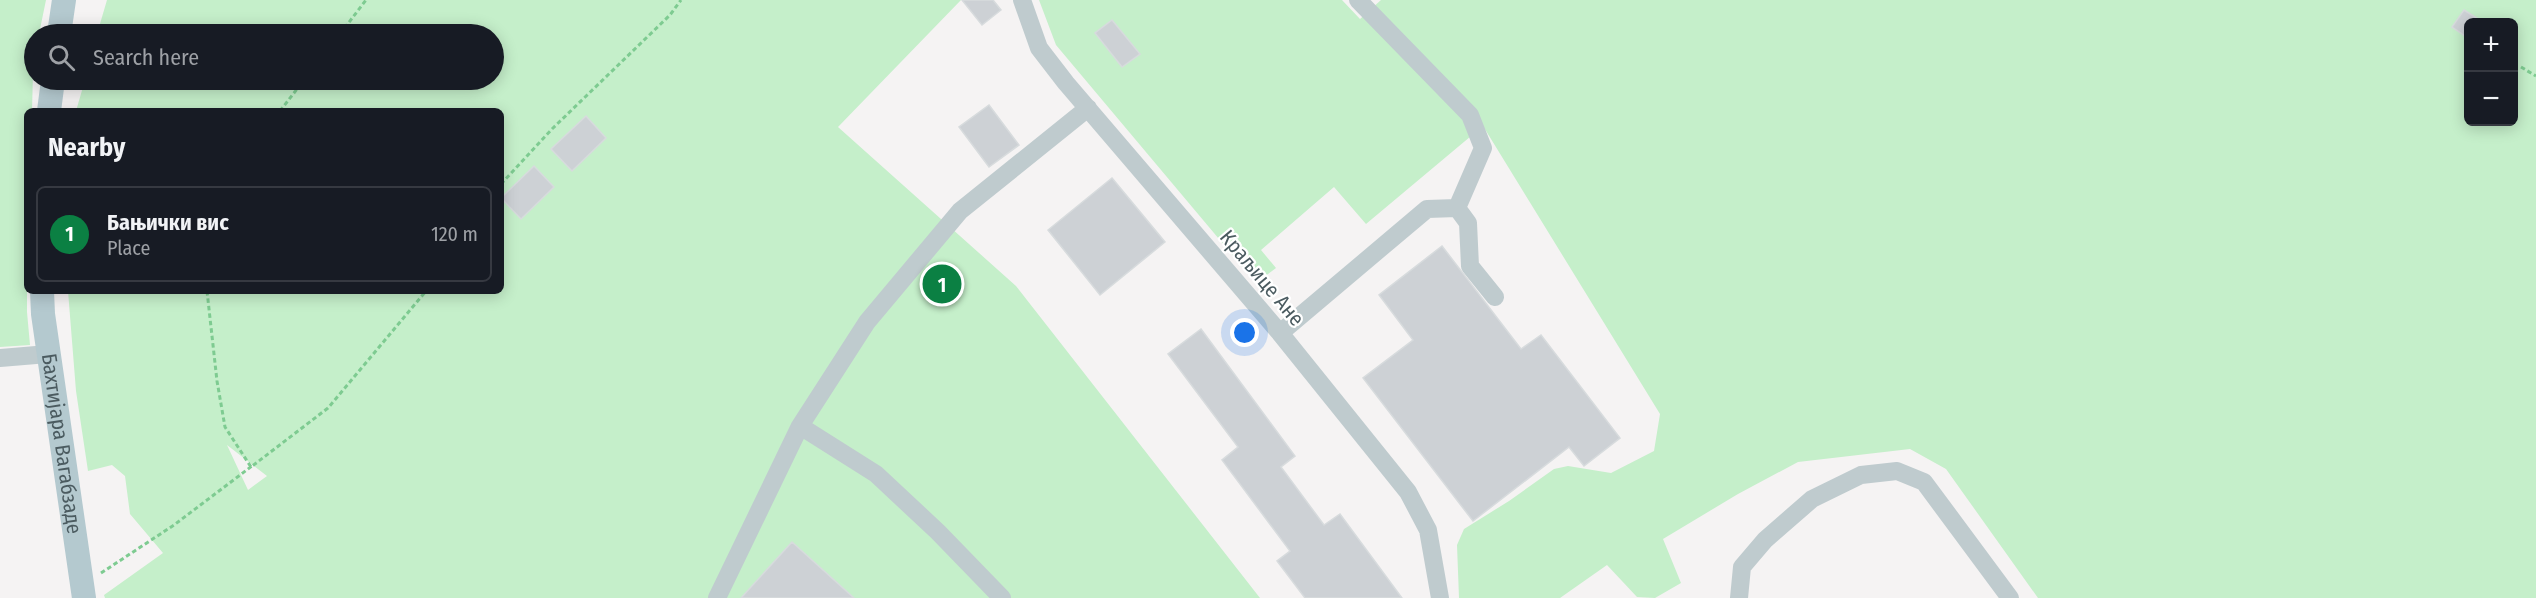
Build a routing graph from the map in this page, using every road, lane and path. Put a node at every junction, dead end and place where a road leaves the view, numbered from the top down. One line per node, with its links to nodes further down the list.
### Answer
1 (64, 0): 6 (main road)
2 (366, 0): 7 (path)
3 (681, 0): 15 (path)
4 (1022, 0): 14 (street, Краљице Ане)
5 (1358, 0): 16 (street)
6 (60, 24)
7 (347, 24)
8 (2521, 67): 9 (path)
9 (2536, 76)
10 (52, 90): 12 (main road)
11 (296, 90): 13 (path)
12 (49, 108)
13 (282, 108)
14 (1088, 108): 21 (street, Краљице Ане); 24 (street)
15 (504, 181)
16 (1457, 208): 20 (street); 21 (street)
17 (42, 294): 22 (main road, Бахтијара Вагабзаде)
18 (207, 294): 25 (path)
19 (423, 294): 25 (path)
20 (1495, 297)
21 (1280, 333): 29 (street, Краљице Ане)
22 (48, 354): 23 (street); 26 (main road, Бахтијара Вагабзаде)
23 (0, 358)
24 (800, 426): 27 (street); 28 (street)
25 (259, 461): 26 (path)
26 (83, 591)
27 (717, 598)
28 (1002, 598)
29 (1440, 598)
30 (1739, 598): 31 (street)
31 (2010, 598)

